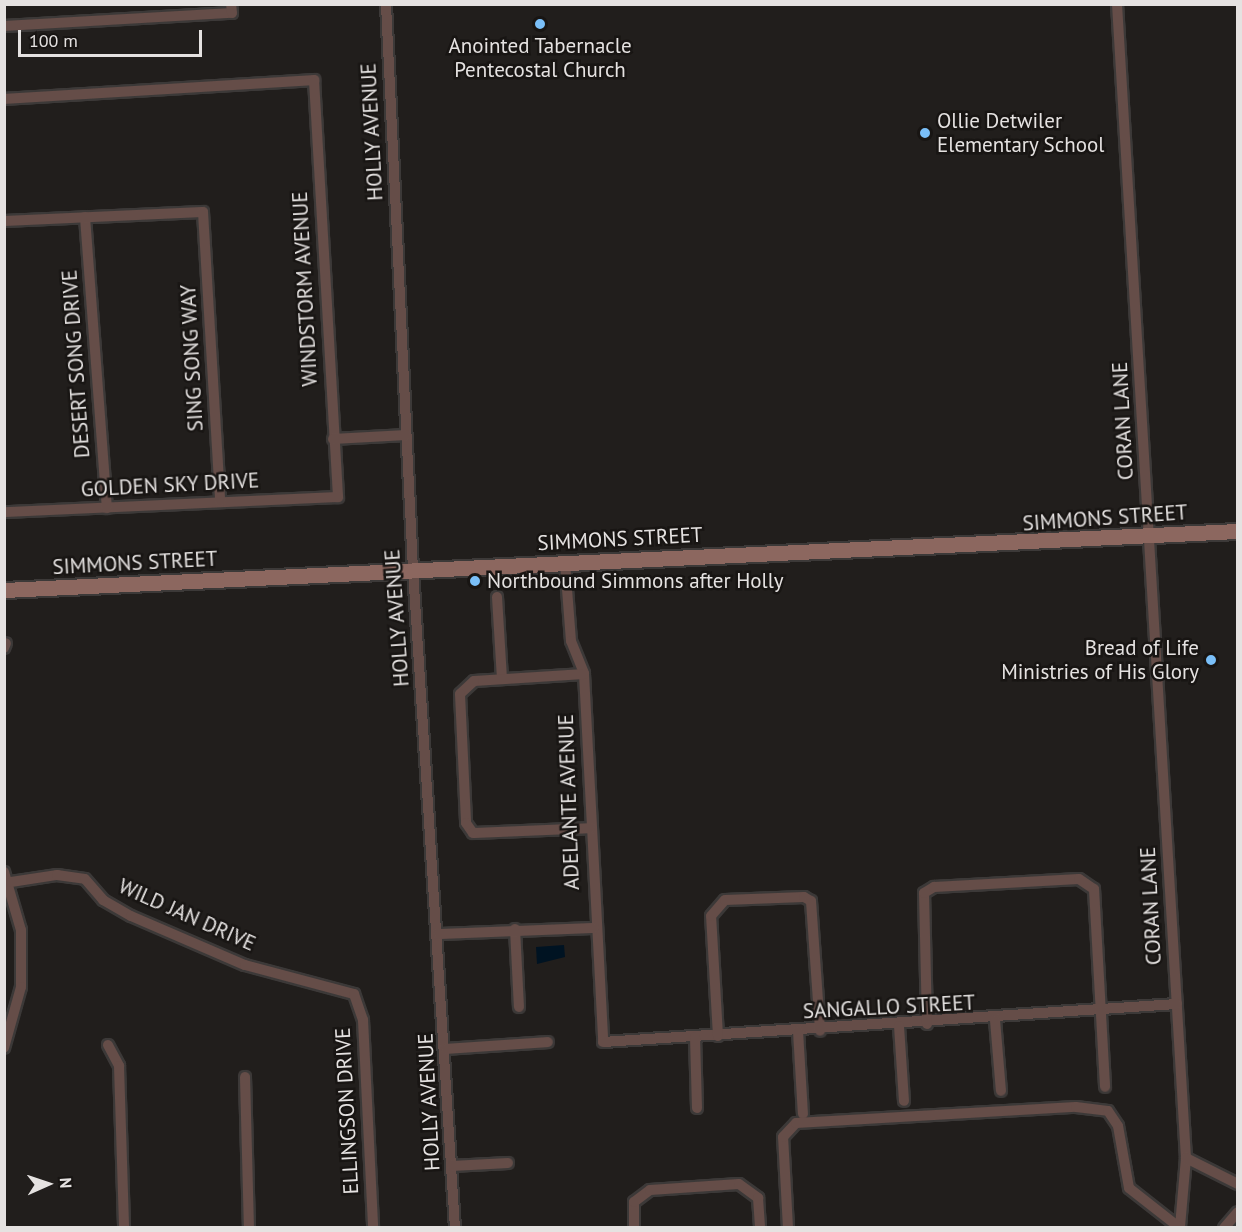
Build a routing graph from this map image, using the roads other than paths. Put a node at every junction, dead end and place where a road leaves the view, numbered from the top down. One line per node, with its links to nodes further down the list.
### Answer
1 (386, 4): 8 (street, HOLLY AVENUE)
2 (1117, 4): 15 (street, CORAN LANE)
3 (232, 9): 4 (street)
4 (4, 26)
5 (4, 99): 9 (street, WINDSTORM AVENUE)
6 (85, 217): 7 (street); 11 (street, SING SONG WAY); 12 (street, DESERT SONG DRIVE)
7 (4, 221)
8 (406, 435): 9 (street); 17 (street, HOLLY AVENUE)
9 (333, 439): 10 (street, WINDSTORM AVENUE)
10 (338, 497): 11 (street, GOLDEN SKY DRIVE)
11 (220, 502): 12 (street, GOLDEN SKY DRIVE)
12 (107, 508): 13 (street, GOLDEN SKY DRIVE)
13 (4, 512)
14 (1238, 531): 15 (main road, SIMMONS STREET)
15 (1149, 536): 16 (main road, SIMMONS STREET); 28 (street, CORAN LANE)
16 (565, 563): 17 (main road, SIMMONS STREET); 20 (street, ADELANTE AVENUE)
17 (413, 570): 18 (main road, SIMMONS STREET); 26 (street, HOLLY AVENUE)
18 (4, 590)
19 (497, 597): 21 (street)
20 (584, 674): 21 (street); 22 (street, ADELANTE AVENUE)
21 (502, 679): 22 (street)
22 (591, 828): 24 (street, ADELANTE AVENUE)
23 (8, 877): 27 (street, WILD JAN DRIVE); 41 (street)
24 (594, 928): 25 (street); 39 (street, ADELANTE AVENUE)
25 (515, 929): 26 (street); 29 (street)
26 (440, 934): 42 (street, HOLLY AVENUE)
27 (354, 994): 56 (street, ELLINGSON DRIVE)
28 (1177, 1004): 30 (street, SANGALLO STREET); 49 (street, CORAN LANE)
29 (519, 1007)
30 (1099, 1013): 31 (street, SANGALLO STREET); 32 (street); 44 (street)
31 (995, 1020): 32 (street, SANGALLO STREET); 45 (street)
32 (927, 1024): 33 (street, SANGALLO STREET)
33 (899, 1026): 35 (street, SANGALLO STREET); 46 (street)
34 (798, 1031): 35 (street, SANGALLO STREET); 36 (street, SANGALLO STREET); 48 (street)
35 (820, 1031): 36 (street)
36 (718, 1036): 37 (street, SANGALLO STREET)
37 (695, 1037): 39 (street, SANGALLO STREET); 47 (street)
38 (548, 1042): 42 (street)
39 (603, 1042)
40 (108, 1045): 54 (street)
41 (4, 1048)
42 (446, 1049): 51 (street, HOLLY AVENUE)
43 (245, 1077): 55 (street)
44 (1105, 1086)
45 (1001, 1091)
46 (904, 1101)
47 (697, 1108)
48 (803, 1114)
49 (1186, 1158): 52 (street); 60 (street, CORAN LANE)
50 (508, 1163): 51 (street)
51 (452, 1166): 57 (street, HOLLY AVENUE)
52 (1238, 1184)
53 (1238, 1212): 61 (street)
54 (124, 1227)
55 (249, 1227)
56 (373, 1227)
57 (455, 1227)
58 (634, 1227): 59 (street)
59 (760, 1227)
60 (788, 1227)
61 (1224, 1227)

